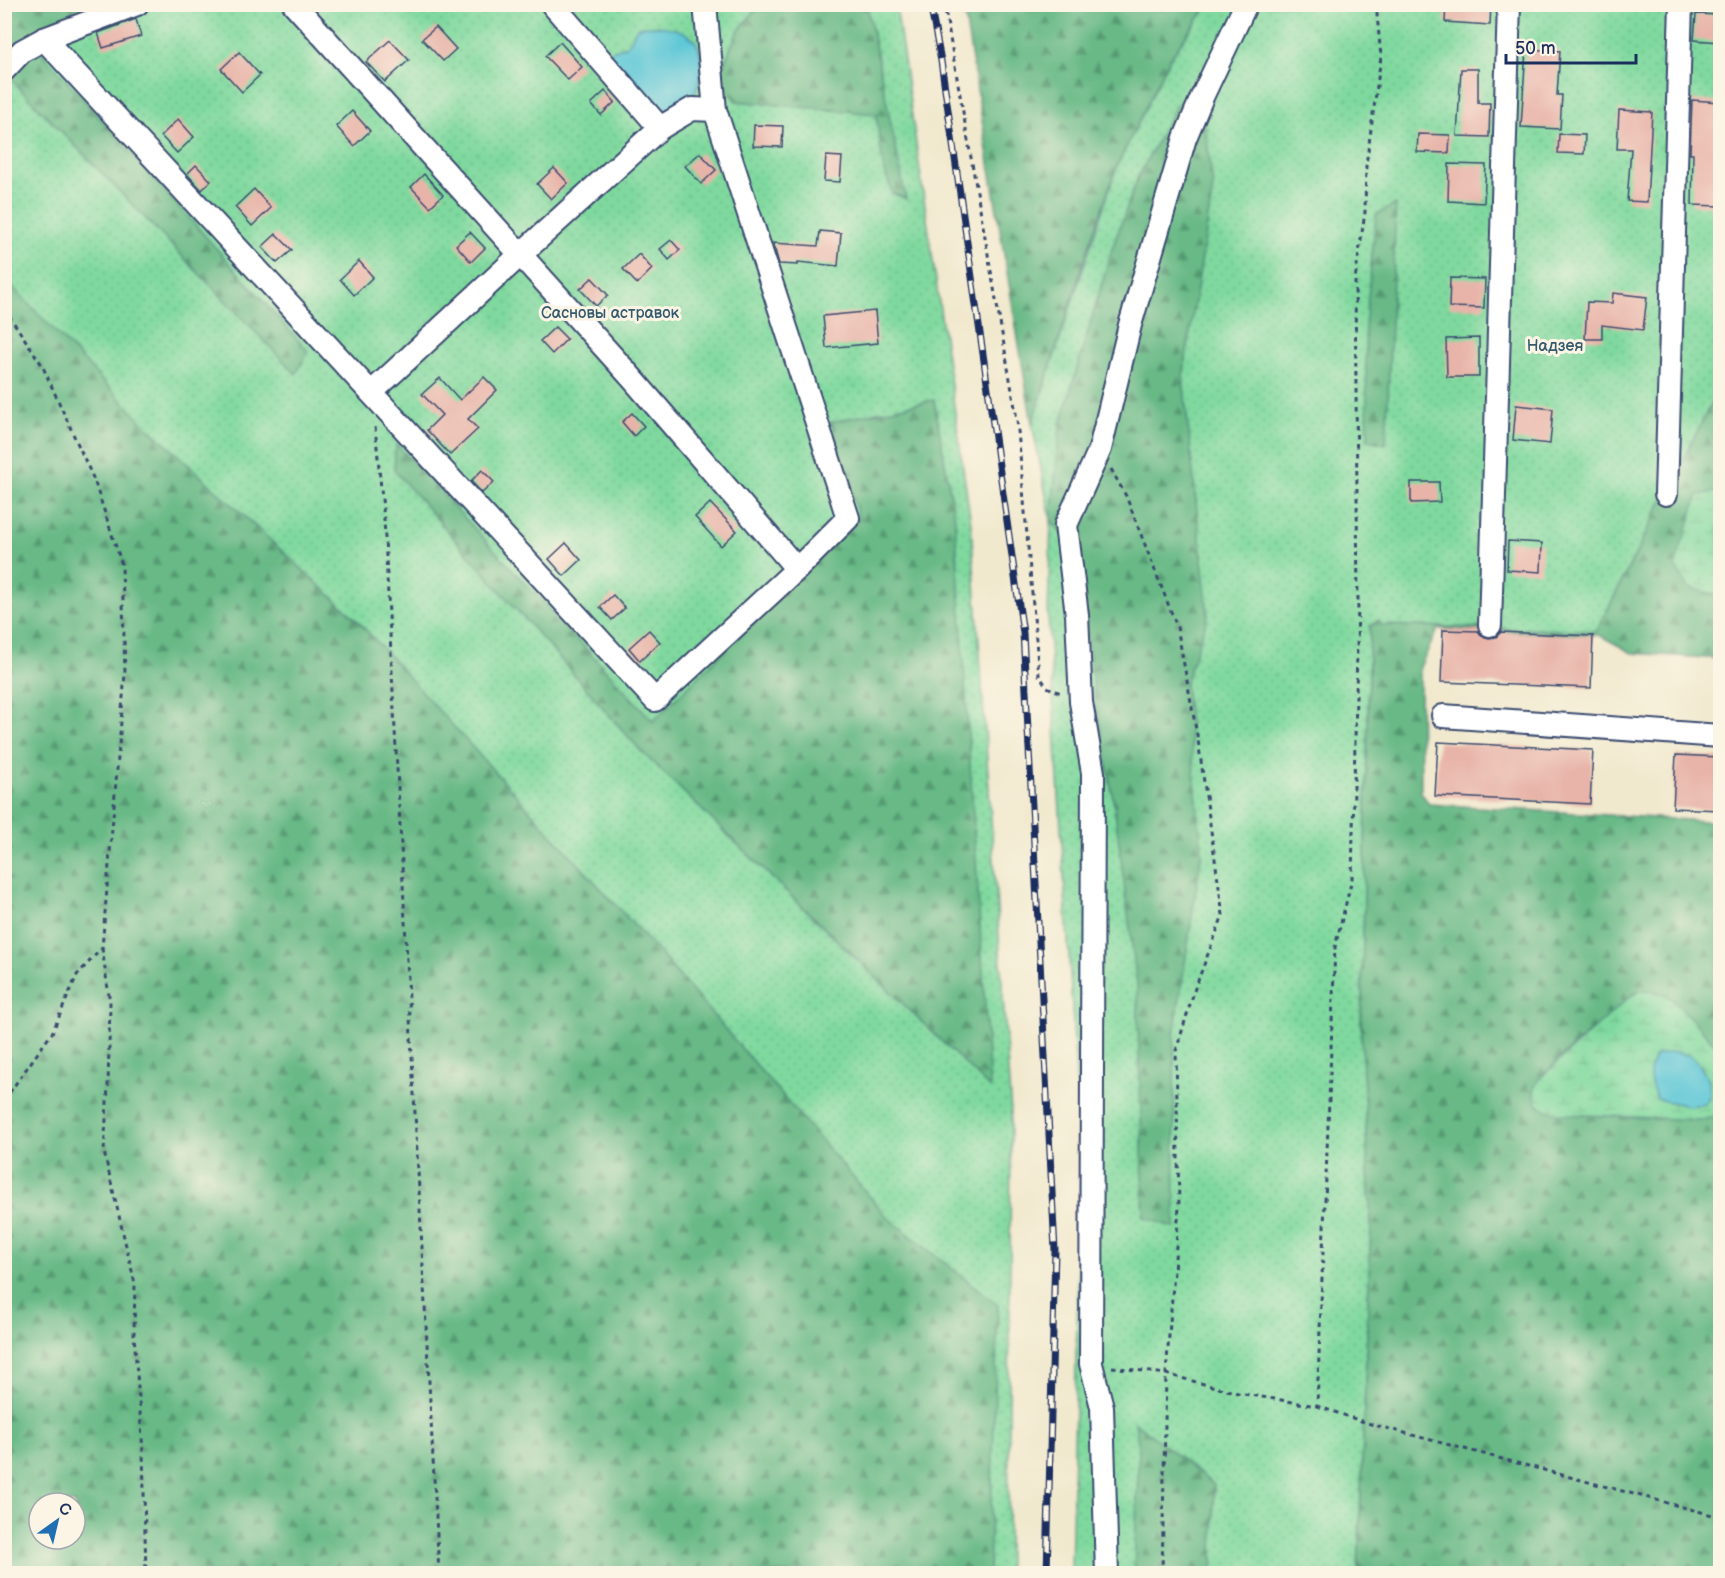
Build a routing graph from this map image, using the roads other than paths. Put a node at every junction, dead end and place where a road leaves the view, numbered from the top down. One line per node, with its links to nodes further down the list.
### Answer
1 (136, 4): 8 (street)
2 (294, 4): 12 (street)
3 (552, 4): 11 (street)
4 (705, 4): 10 (street)
5 (1245, 4): 19 (street)
6 (1509, 4): 16 (street)
7 (1682, 4): 14 (street)
8 (44, 39): 9 (street); 13 (street)
9 (4, 70)
10 (715, 110): 11 (street); 15 (street)
11 (660, 128): 12 (street)
12 (520, 255): 13 (street); 15 (street)
13 (372, 392): 15 (street)
14 (1666, 494)
15 (797, 569)
16 (1490, 625)
17 (1443, 716): 18 (street)
18 (1720, 736)
19 (1107, 1574)

